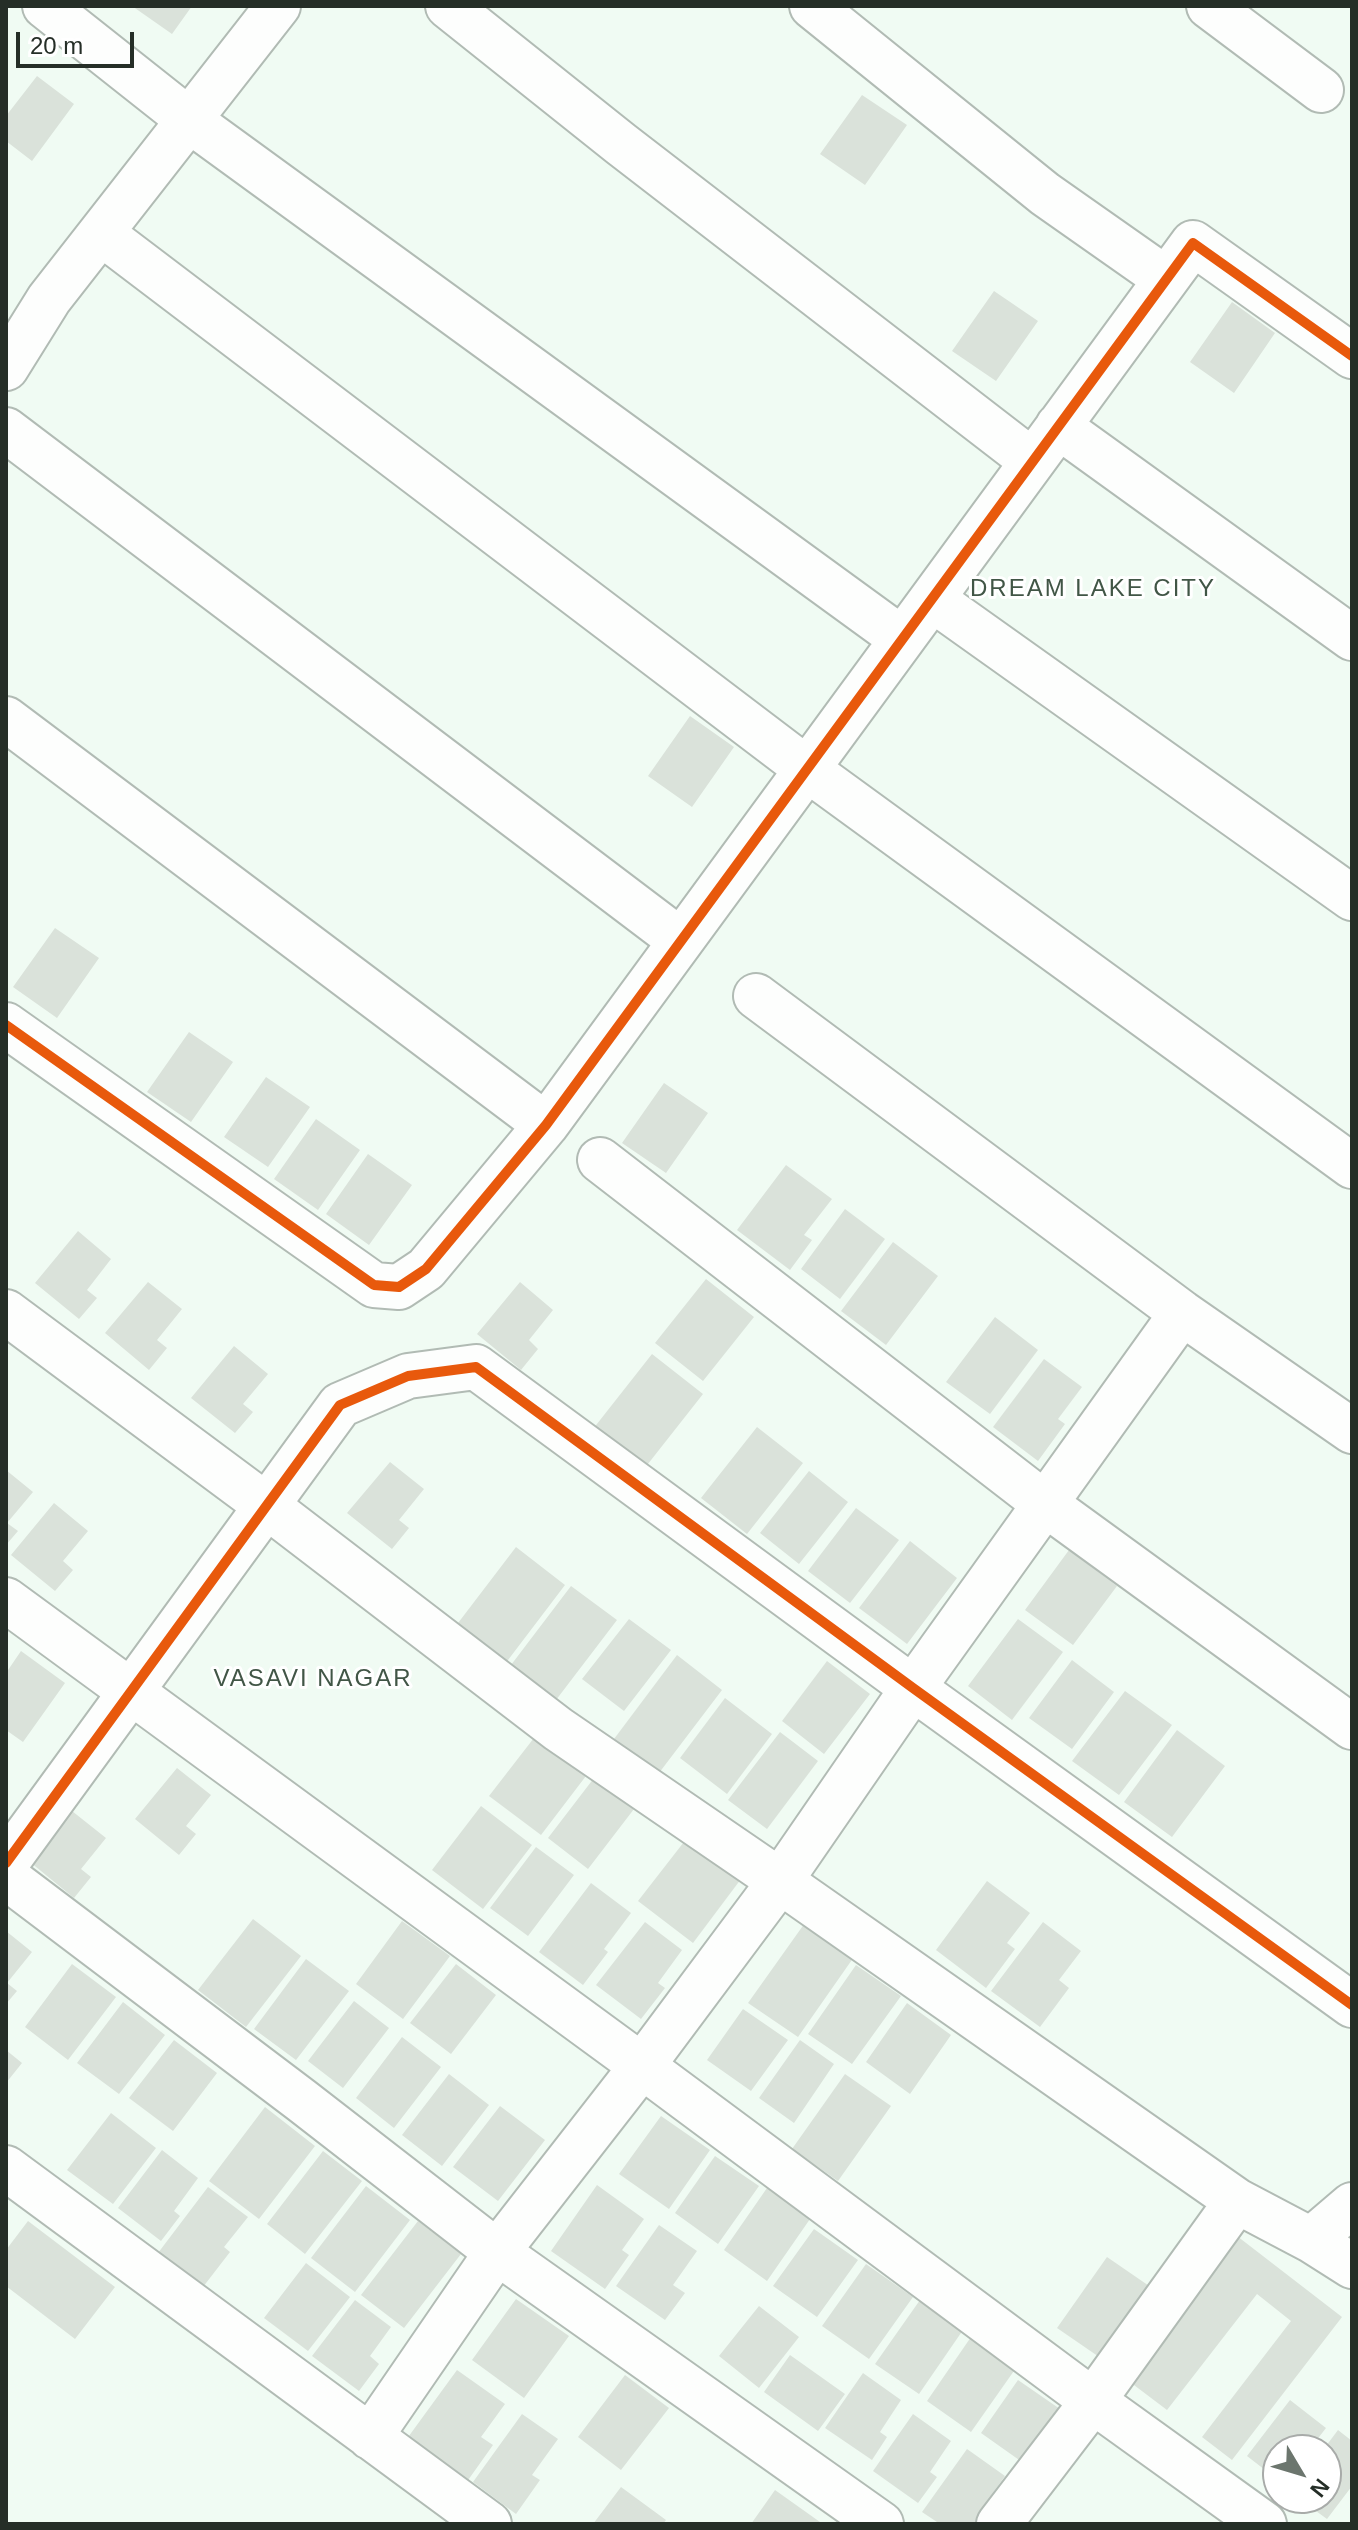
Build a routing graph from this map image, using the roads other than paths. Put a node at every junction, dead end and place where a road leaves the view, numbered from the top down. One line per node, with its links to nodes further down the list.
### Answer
1 (45, 6): 7 (street)
2 (278, 6): 7 (street)
3 (448, 6): 14 (street)
4 (812, 6): 9 (street)
5 (1209, 6): 6 (street)
6 (1321, 90)
7 (189, 120): 8 (street); 17 (street)
8 (101, 233): 10 (street); 19 (street)
9 (1166, 279): 11 (street); 12 (street)
10 (13, 342)
11 (1352, 356)
12 (1058, 426): 14 (street); 16 (street)
13 (6, 430): 21 (street)
14 (1032, 461): 15 (street)
15 (932, 599): 17 (street); 20 (street)
16 (1352, 638)
17 (902, 639): 19 (street)
18 (6, 719): 24 (street)
19 (807, 769): 21 (street); 26 (street)
20 (1352, 898)
21 (681, 941): 24 (street)
22 (756, 996): 28 (street)
23 (6, 1025): 24 (street)
24 (546, 1125)
25 (600, 1160): 30 (street)
26 (1352, 1166)
27 (6, 1312): 31 (street)
28 (1182, 1313): 29 (street); 30 (street)
29 (1352, 1431)
30 (1044, 1503): 33 (street); 35 (street)
31 (267, 1506): 33 (street); 34 (street); 38 (street)
32 (6, 1600): 34 (street)
33 (913, 1688): 38 (street); 39 (street)
34 (131, 1692): 36 (street); 40 (street)
35 (1352, 1727)
36 (6, 1863)
37 (6, 1877): 45 (street)
38 (780, 1881): 40 (street); 42 (street)
39 (1352, 2005)
40 (642, 2066): 45 (street); 47 (street)
41 (6, 2168): 48 (street)
42 (1237, 2201): 44 (street); 47 (street)
43 (1352, 2205): 44 (street)
44 (1311, 2240): 46 (street)
45 (497, 2252): 48 (street); 50 (street)
46 (1352, 2266)
47 (1093, 2401): 51 (street); 52 (street)
48 (370, 2437): 49 (street)
49 (489, 2524)
50 (881, 2524)
51 (999, 2524)
52 (1264, 2524)

